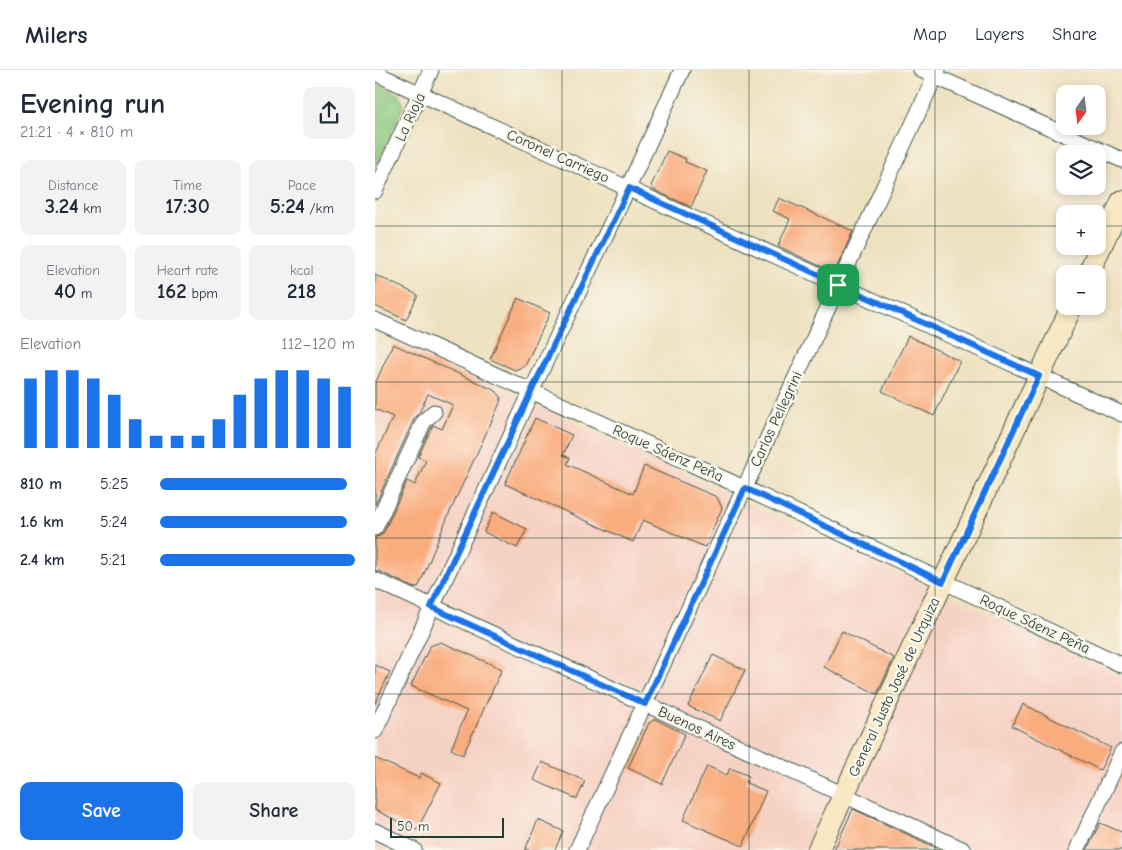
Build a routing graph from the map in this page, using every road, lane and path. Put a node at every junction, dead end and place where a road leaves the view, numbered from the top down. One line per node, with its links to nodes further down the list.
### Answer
1 (431, 70): 5 (street, La Rioja)
2 (681, 70): 7 (street)
3 (931, 72): 6 (street); 11 (street, Carlos Pellegrini)
4 (375, 73): 5 (street, Coronel Carriego)
5 (421, 94): 7 (street, Coronel Carriego); 8 (street, La Rioja)
6 (1122, 160)
7 (629, 188): 11 (street, Coronel Carriego); 15 (street)
8 (375, 191)
9 (1122, 201): 10 (street)
10 (1092, 265)
11 (838, 285): 14 (street, Coronel Carriego); 18 (street, Carlos Pellegrini)
12 (1068, 315): 14 (street, General Justo José de Urquiza)
13 (375, 320): 15 (street, Roque Sáenz Peña)
14 (1039, 376): 17 (street, Coronel Carriego); 21 (street, General Justo José de Urquiza)
15 (531, 392): 18 (street, Roque Sáenz Peña); 22 (street)
16 (434, 412): 19 (street)
17 (1122, 414)
18 (745, 488): 21 (street, Roque Sáenz Peña); 24 (street, Carlos Pellegrini)
19 (375, 528)
20 (375, 580): 22 (street, Buenos Aires)
21 (943, 582): 23 (street, Roque Sáenz Peña); 27 (street, General Justo José de Urquiza)
22 (431, 607): 24 (street, Buenos Aires); 25 (street)
23 (1122, 665)
24 (645, 704): 27 (street, Buenos Aires); 30 (street, Carlos Pellegrini)
25 (375, 731)
26 (1122, 752): 33 (street)
27 (844, 795): 31 (street, General Justo José de Urquiza); 32 (street, Buenos Aires)
28 (375, 831): 29 (street)
29 (414, 850)
30 (577, 850)
31 (818, 850)
32 (964, 850)
33 (1077, 850)

